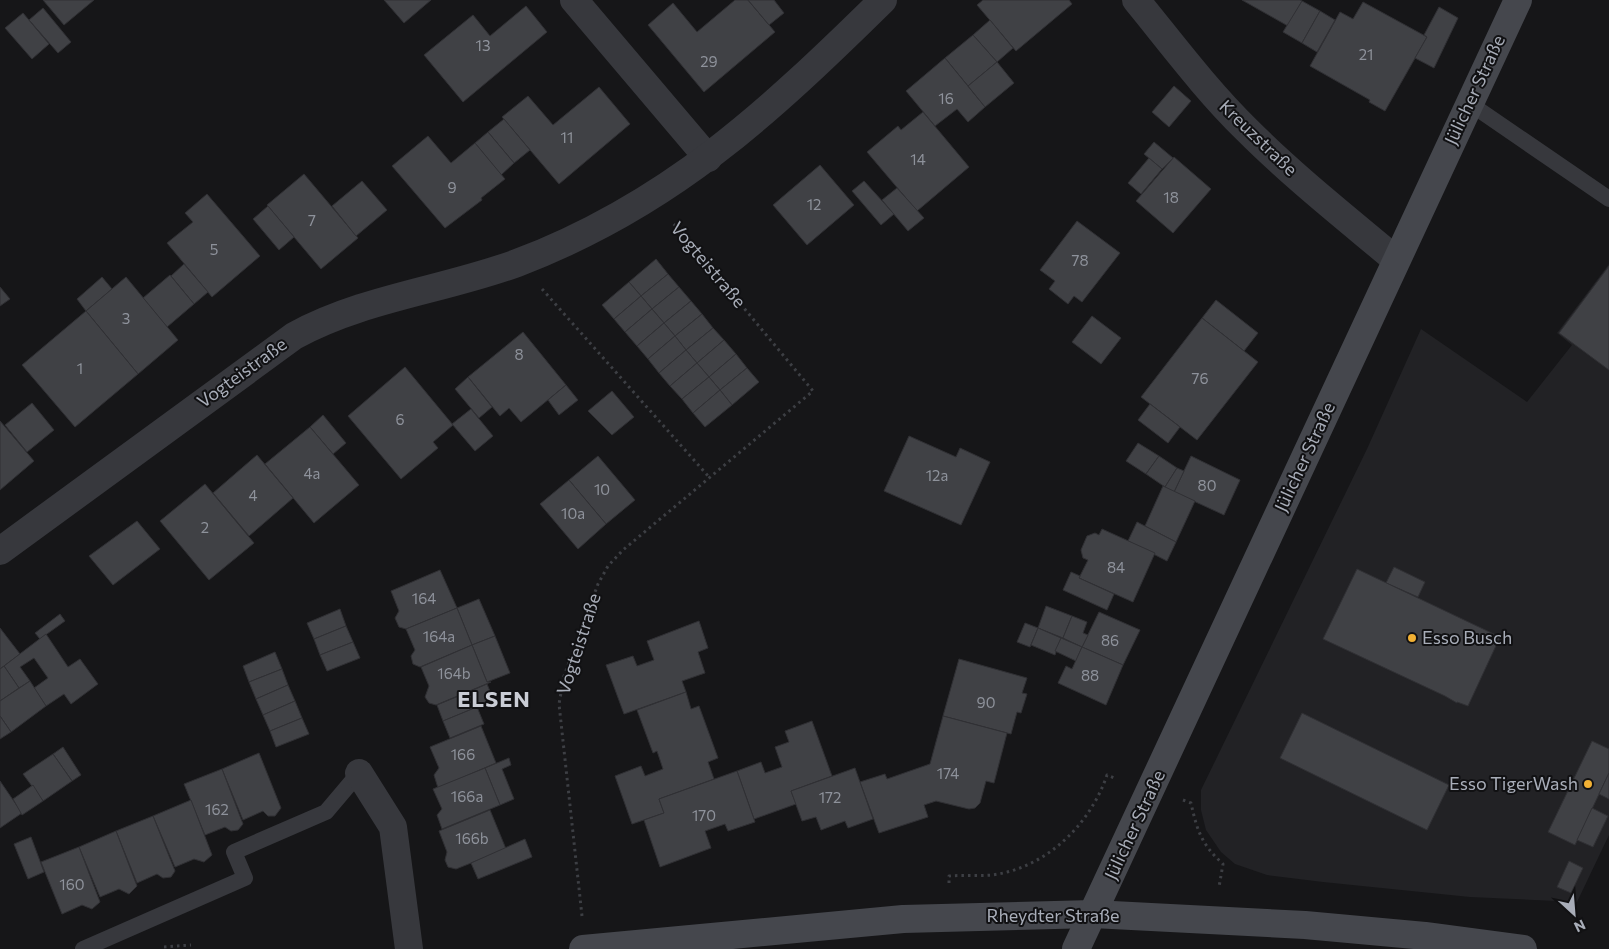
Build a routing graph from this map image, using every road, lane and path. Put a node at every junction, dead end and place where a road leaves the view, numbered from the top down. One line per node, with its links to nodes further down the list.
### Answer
1 (574, 0): 6 (street)
2 (884, 0): 6 (street, Vogteistraße)
3 (1136, 0): 9 (street, Kreuzstraße)
4 (1518, 0): 5 (street, Jülicher Straße)
5 (1469, 103): 8 (lane); 9 (street, Jülicher Straße)
6 (708, 158): 7 (street, Vogteistraße)
7 (651, 197): 10 (street, Vogteistraße); 11 (path, Vogteistraße)
8 (1609, 200)
9 (1396, 260): 14 (street, Jülicher Straße)
10 (519, 262): 11 (path); 12 (street, Vogteistraße)
11 (709, 477): 17 (path, Vogteistraße)
12 (0, 550)
13 (359, 772): 15 (lane); 16 (street)
14 (1092, 914): 17 (street, Rheydter Straße); 18 (street, Jülicher Straße); 19 (street, Rheydter Straße)
15 (83, 949)
16 (409, 949)
17 (584, 949)
18 (1076, 949)
19 (1523, 949)

